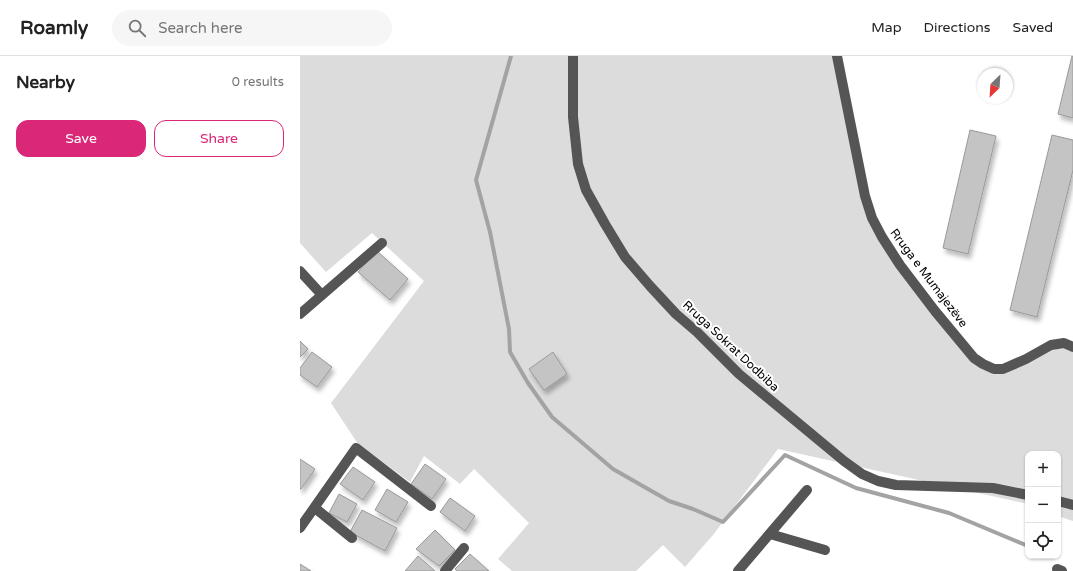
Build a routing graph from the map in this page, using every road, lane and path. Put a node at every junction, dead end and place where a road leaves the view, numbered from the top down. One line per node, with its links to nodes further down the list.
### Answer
1 (573, 56): 9 (street, Rruga Sokrat Dodbiba)
2 (837, 56): 7 (street, Rruga e Mumajezëve)
3 (382, 243): 5 (street)
4 (300, 271): 5 (street)
5 (321, 294): 6 (street)
6 (300, 314)
7 (1073, 347)
8 (807, 490): 15 (street)
9 (1025, 494)
10 (1061, 502): 11 (street)
11 (1073, 505)
12 (431, 506): 13 (street)
13 (315, 508): 14 (street); 16 (street)
14 (300, 528)
15 (770, 534): 18 (street); 20 (street)
16 (352, 538)
17 (464, 548): 19 (street)
18 (825, 550)
19 (445, 571)
20 (738, 571)

